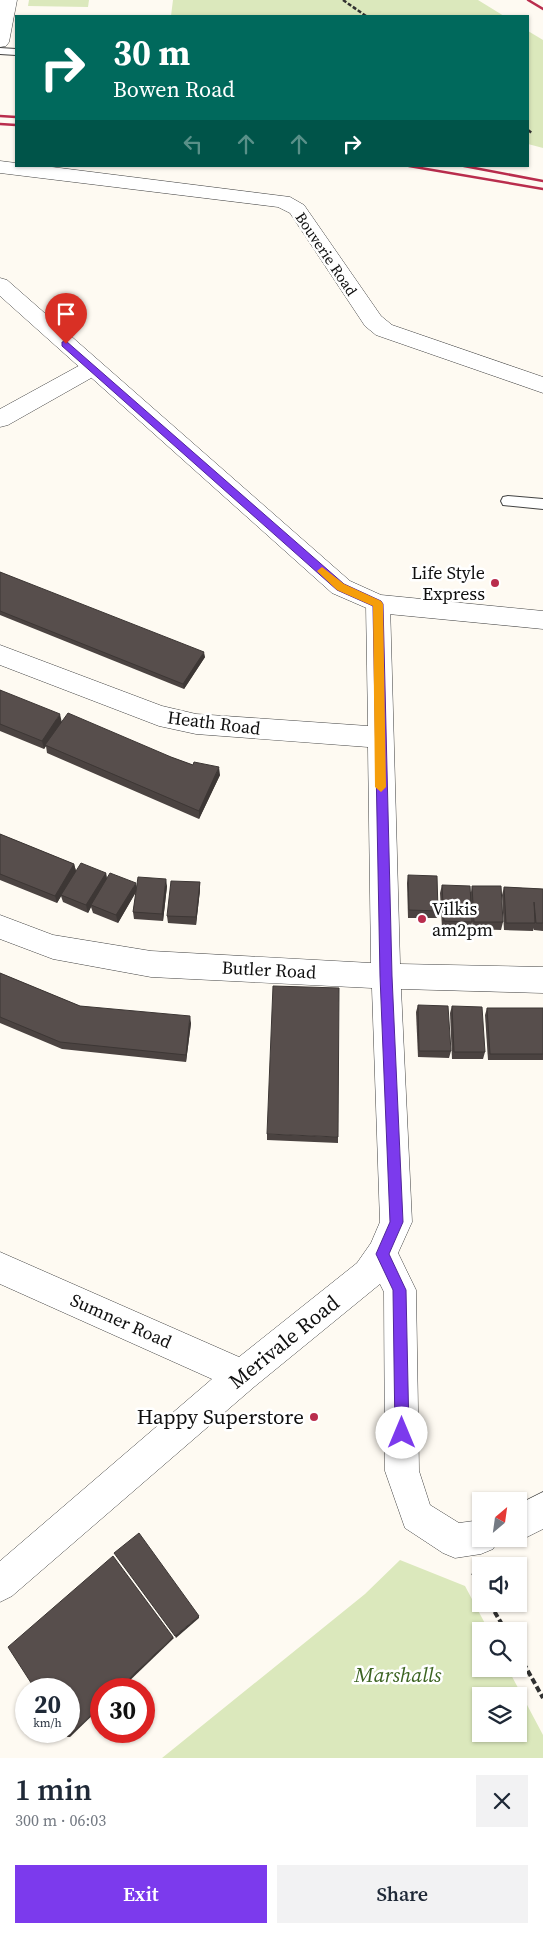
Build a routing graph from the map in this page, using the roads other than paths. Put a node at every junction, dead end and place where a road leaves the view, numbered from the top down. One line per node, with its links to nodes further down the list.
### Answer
1 (8, 0): 2 (street)
2 (0, 42)
3 (0, 51): 4 (lane)
4 (15, 52)
5 (0, 168): 8 (street, Bouverie Road)
6 (0, 285): 7 (street)
7 (92, 368): 9 (street); 12 (street)
8 (543, 385)
9 (0, 419)
10 (508, 501): 11 (lane)
11 (543, 504)
12 (378, 604): 13 (street); 15 (street, Merivale Road)
13 (543, 620)
14 (0, 655): 15 (street, Heath Road)
15 (379, 737): 17 (street, Merivale Road)
16 (0, 927): 17 (street, Butler Road)
17 (386, 976): 18 (street, Butler Road); 19 (street, Merivale Road)
18 (543, 980)
19 (382, 1254): 21 (street, Merivale Road); 24 (street)
20 (0, 1268): 21 (street, Sumner Road)
21 (242, 1375): 25 (street, Merivale Road)
22 (543, 1509): 23 (street)
23 (528, 1518)
24 (472, 1539)
25 (0, 1584)

